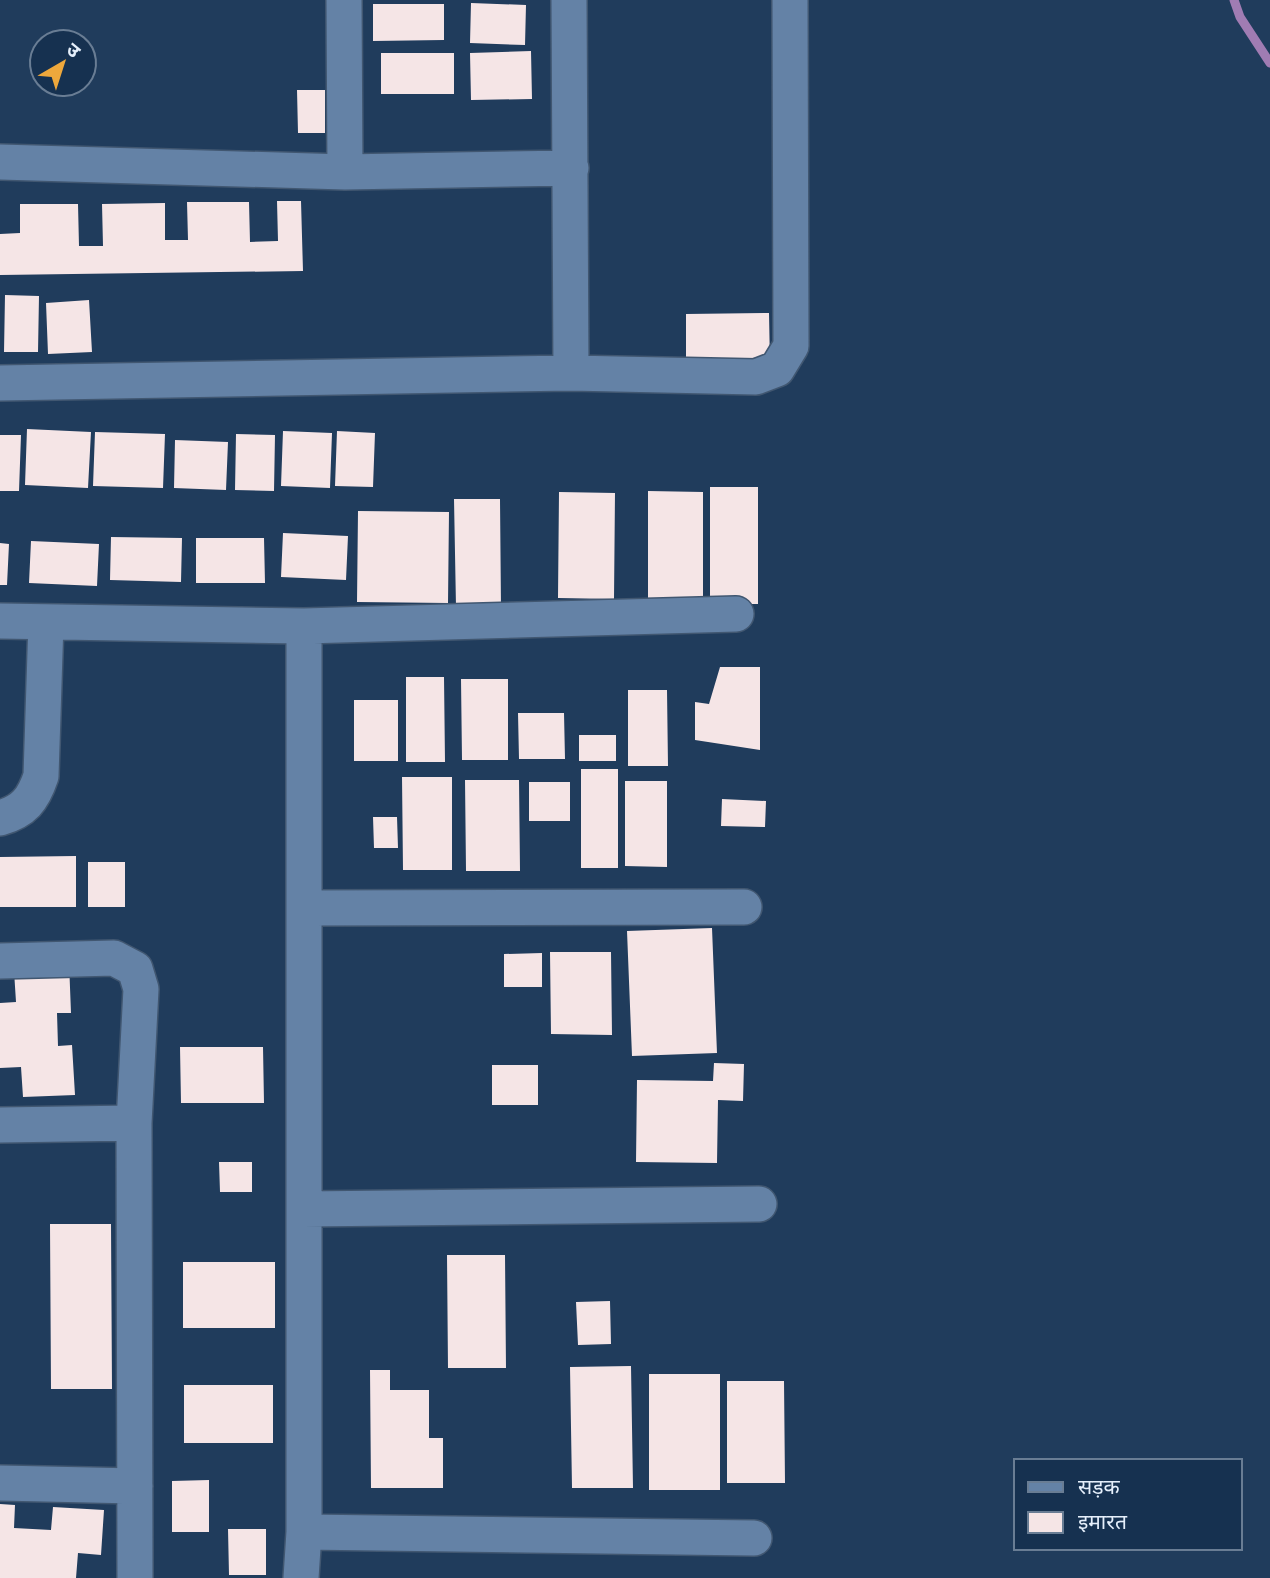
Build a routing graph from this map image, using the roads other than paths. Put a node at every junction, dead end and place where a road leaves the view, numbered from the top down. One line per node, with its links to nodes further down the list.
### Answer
1 (344, 0): 6 (street)
2 (569, 0): 5 (street)
3 (790, 0): 7 (street)
4 (0, 162): 6 (street)
5 (571, 168): 6 (street); 7 (street)
6 (345, 172)
7 (571, 373): 8 (street)
8 (0, 383)
9 (736, 614): 12 (street)
10 (0, 621): 11 (street)
11 (46, 622): 12 (street); 13 (street)
12 (304, 626): 15 (street)
13 (0, 818)
14 (744, 907): 15 (street)
15 (304, 908): 20 (street)
16 (0, 961): 17 (street)
17 (134, 1123): 18 (street); 22 (street)
18 (0, 1125)
19 (759, 1204): 20 (street)
20 (304, 1209): 23 (street)
21 (0, 1483): 22 (street)
22 (135, 1486): 25 (street)
23 (304, 1532): 24 (street); 26 (street)
24 (754, 1538)
25 (135, 1578)
26 (301, 1578)

